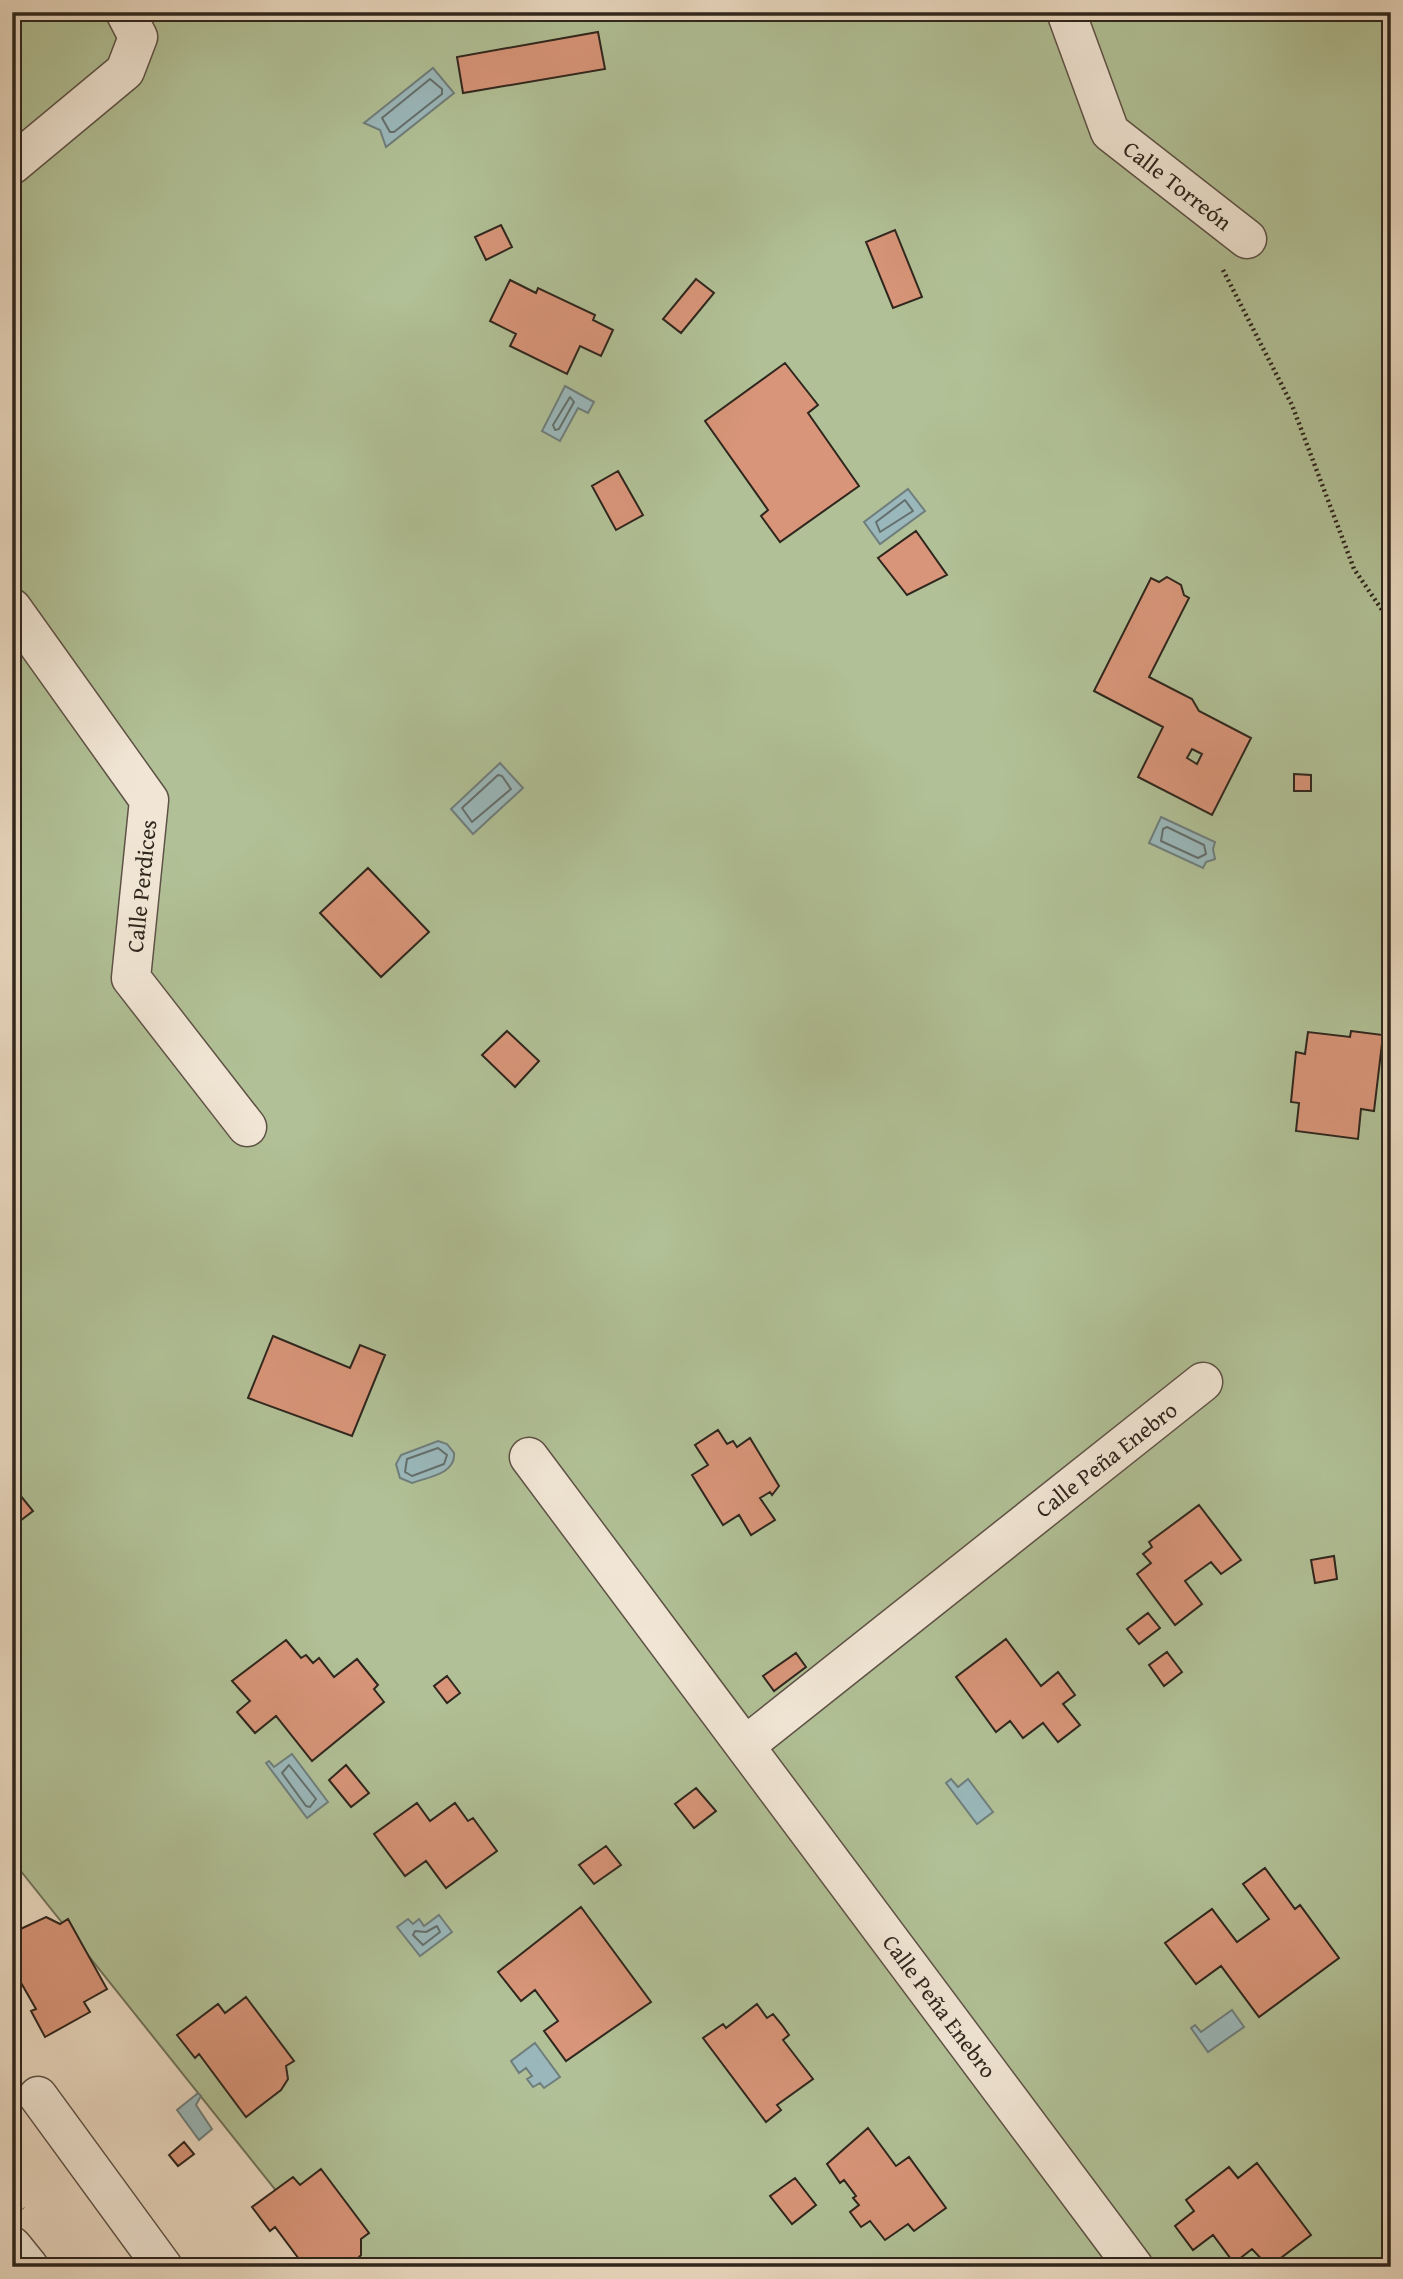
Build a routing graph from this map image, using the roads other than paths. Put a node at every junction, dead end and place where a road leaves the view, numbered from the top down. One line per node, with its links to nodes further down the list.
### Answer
1 (125, 12): 3 (street)
2 (1066, 12): 4 (street, Calle Torreón)
3 (12, 165)
4 (1238, 231)
5 (12, 608): 6 (street, Calle Perdices)
6 (247, 1127)
7 (1203, 1382): 9 (street, Calle Peña Enebro)
8 (529, 1457): 9 (street, Calle Peña Enebro)
9 (746, 1745): 14 (street, Calle Peña Enebro)
10 (38, 2096): 13 (street)
11 (12, 2246): 12 (street)
12 (29, 2267)
13 (163, 2267)
14 (1134, 2267)

